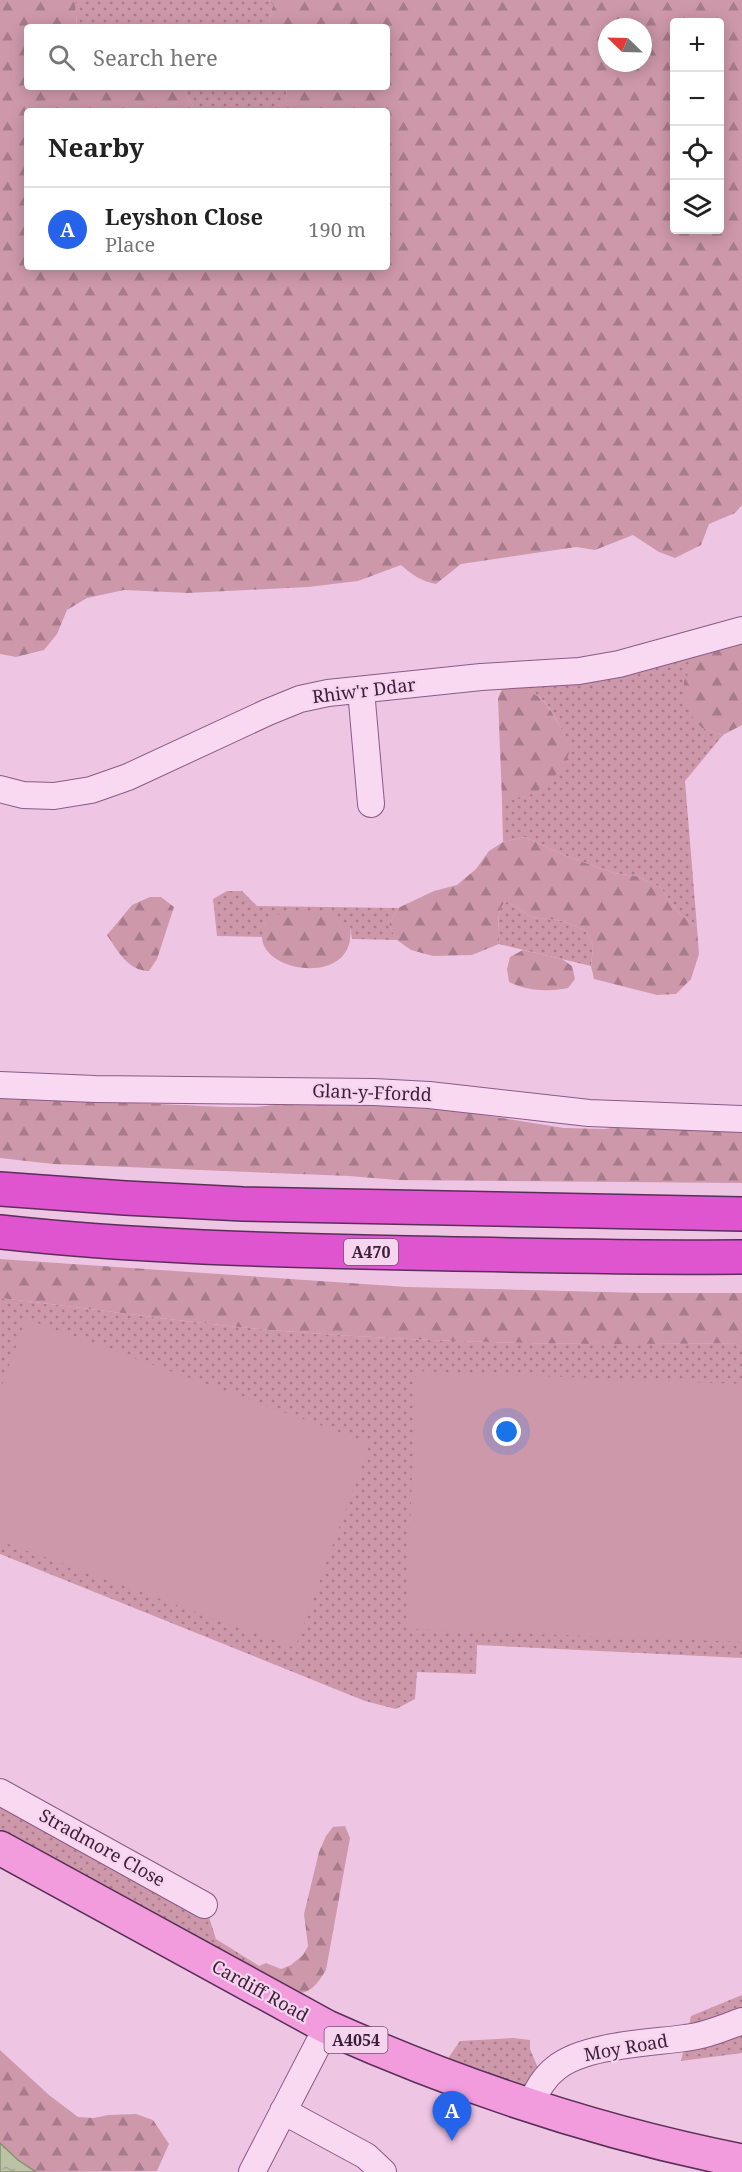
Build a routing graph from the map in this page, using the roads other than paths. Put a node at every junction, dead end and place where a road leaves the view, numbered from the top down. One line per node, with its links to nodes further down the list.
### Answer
1 (742, 630): 2 (street, Rhiw'r Ddar)
2 (360, 690): 3 (street, Rhiw'r Ddar); 4 (street)
3 (0, 789)
4 (371, 804)
5 (0, 1085): 6 (street, Glan-y-Ffordd)
6 (742, 1119)
7 (0, 1189): 8 (highway)
8 (742, 1214)
9 (0, 1232): 10 (highway, A470)
10 (742, 1257)
11 (0, 1792): 13 (street, Stradmore Close)
12 (0, 1848): 15 (main road, Cardiff Road / A4054)
13 (204, 1905)
14 (742, 2021): 16 (street, Moy Road)
15 (327, 2027): 16 (main road, Cardiff Road / A4054); 17 (street)
16 (530, 2105): 18 (main road, Cardiff Road / A4054)
17 (283, 2111): 19 (street); 20 (street)
18 (742, 2161)
19 (252, 2172)
20 (383, 2172)

